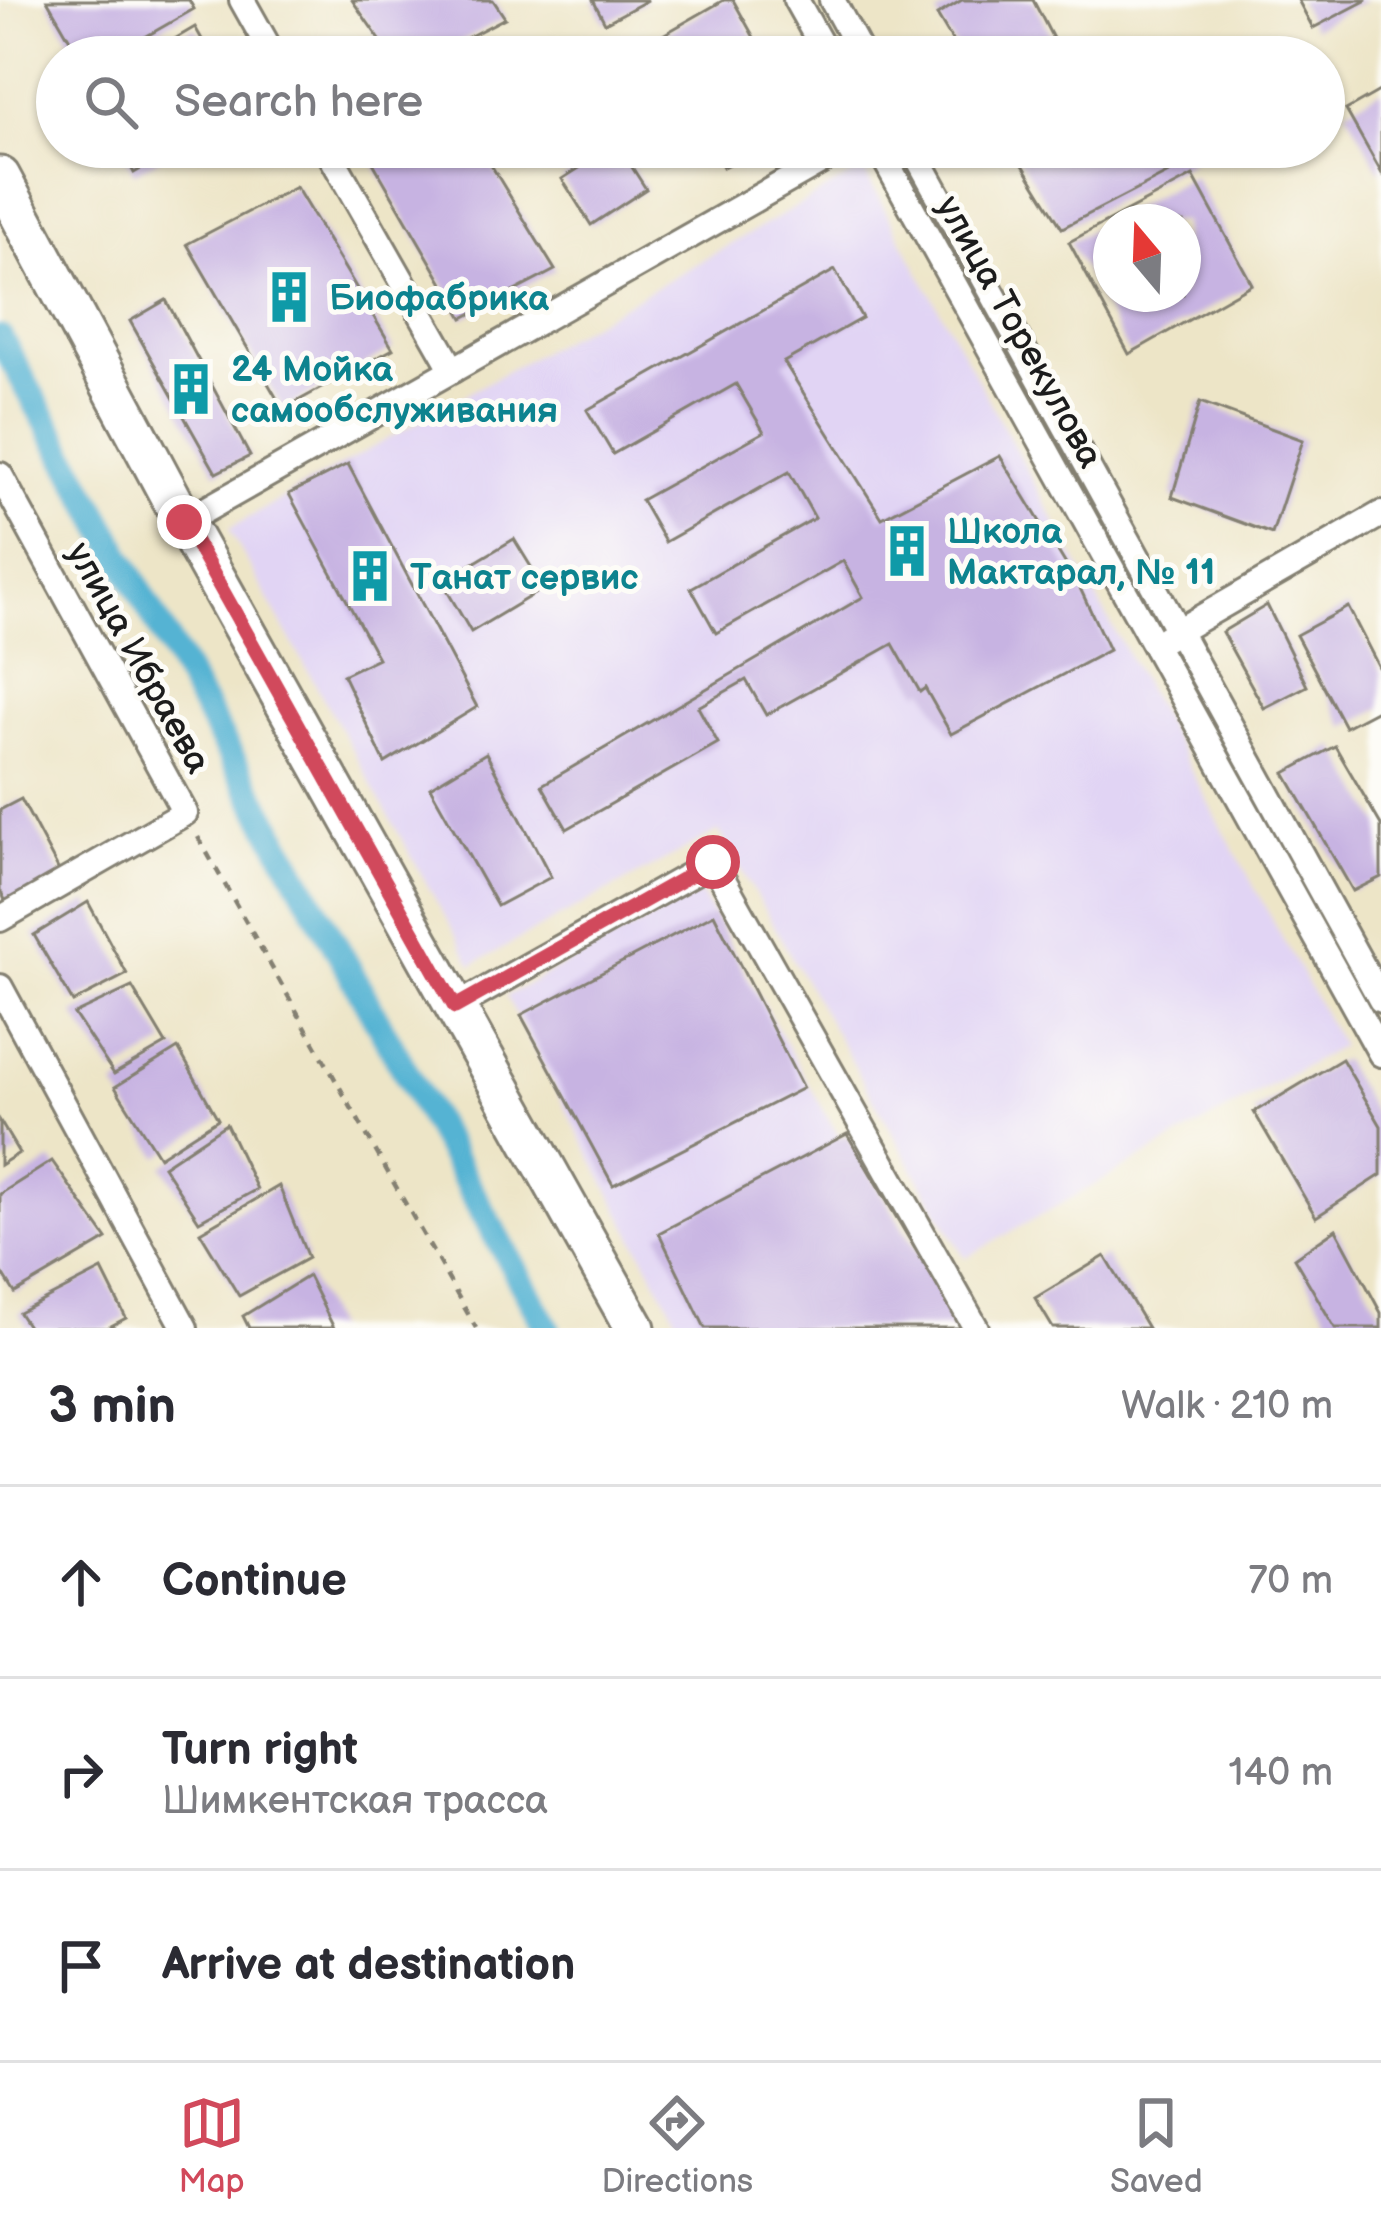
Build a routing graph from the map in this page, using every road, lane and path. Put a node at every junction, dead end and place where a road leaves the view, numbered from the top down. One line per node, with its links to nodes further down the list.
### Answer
1 (242, 0): 4 (street)
2 (796, 0): 5 (street)
3 (832, 0): 6 (street)
4 (262, 36)
5 (816, 36)
6 (852, 36)
7 (338, 168): 12 (street)
8 (810, 168): 12 (street)
9 (890, 168): 17 (street, улица Торекулова)
10 (924, 168): 16 (street, улица Торекулова)
11 (0, 177): 15 (main road)
12 (453, 370): 15 (street)
13 (0, 475): 18 (street, улица Ибраева)
14 (1381, 514): 16 (street)
15 (184, 522): 22 (main road)
16 (1178, 632): 17 (street); 21 (street, улица Торекулова)
17 (1154, 644): 23 (street, улица Торекулова)
18 (185, 813): 19 (street, улица Ибраева); 25 (path)
19 (0, 919)
20 (0, 987): 24 (street)
21 (1381, 1000)
22 (455, 1007): 26 (main road); 27 (street)
23 (1381, 1054)
24 (185, 1328)
25 (476, 1328)
26 (635, 1328)
27 (976, 1328)

